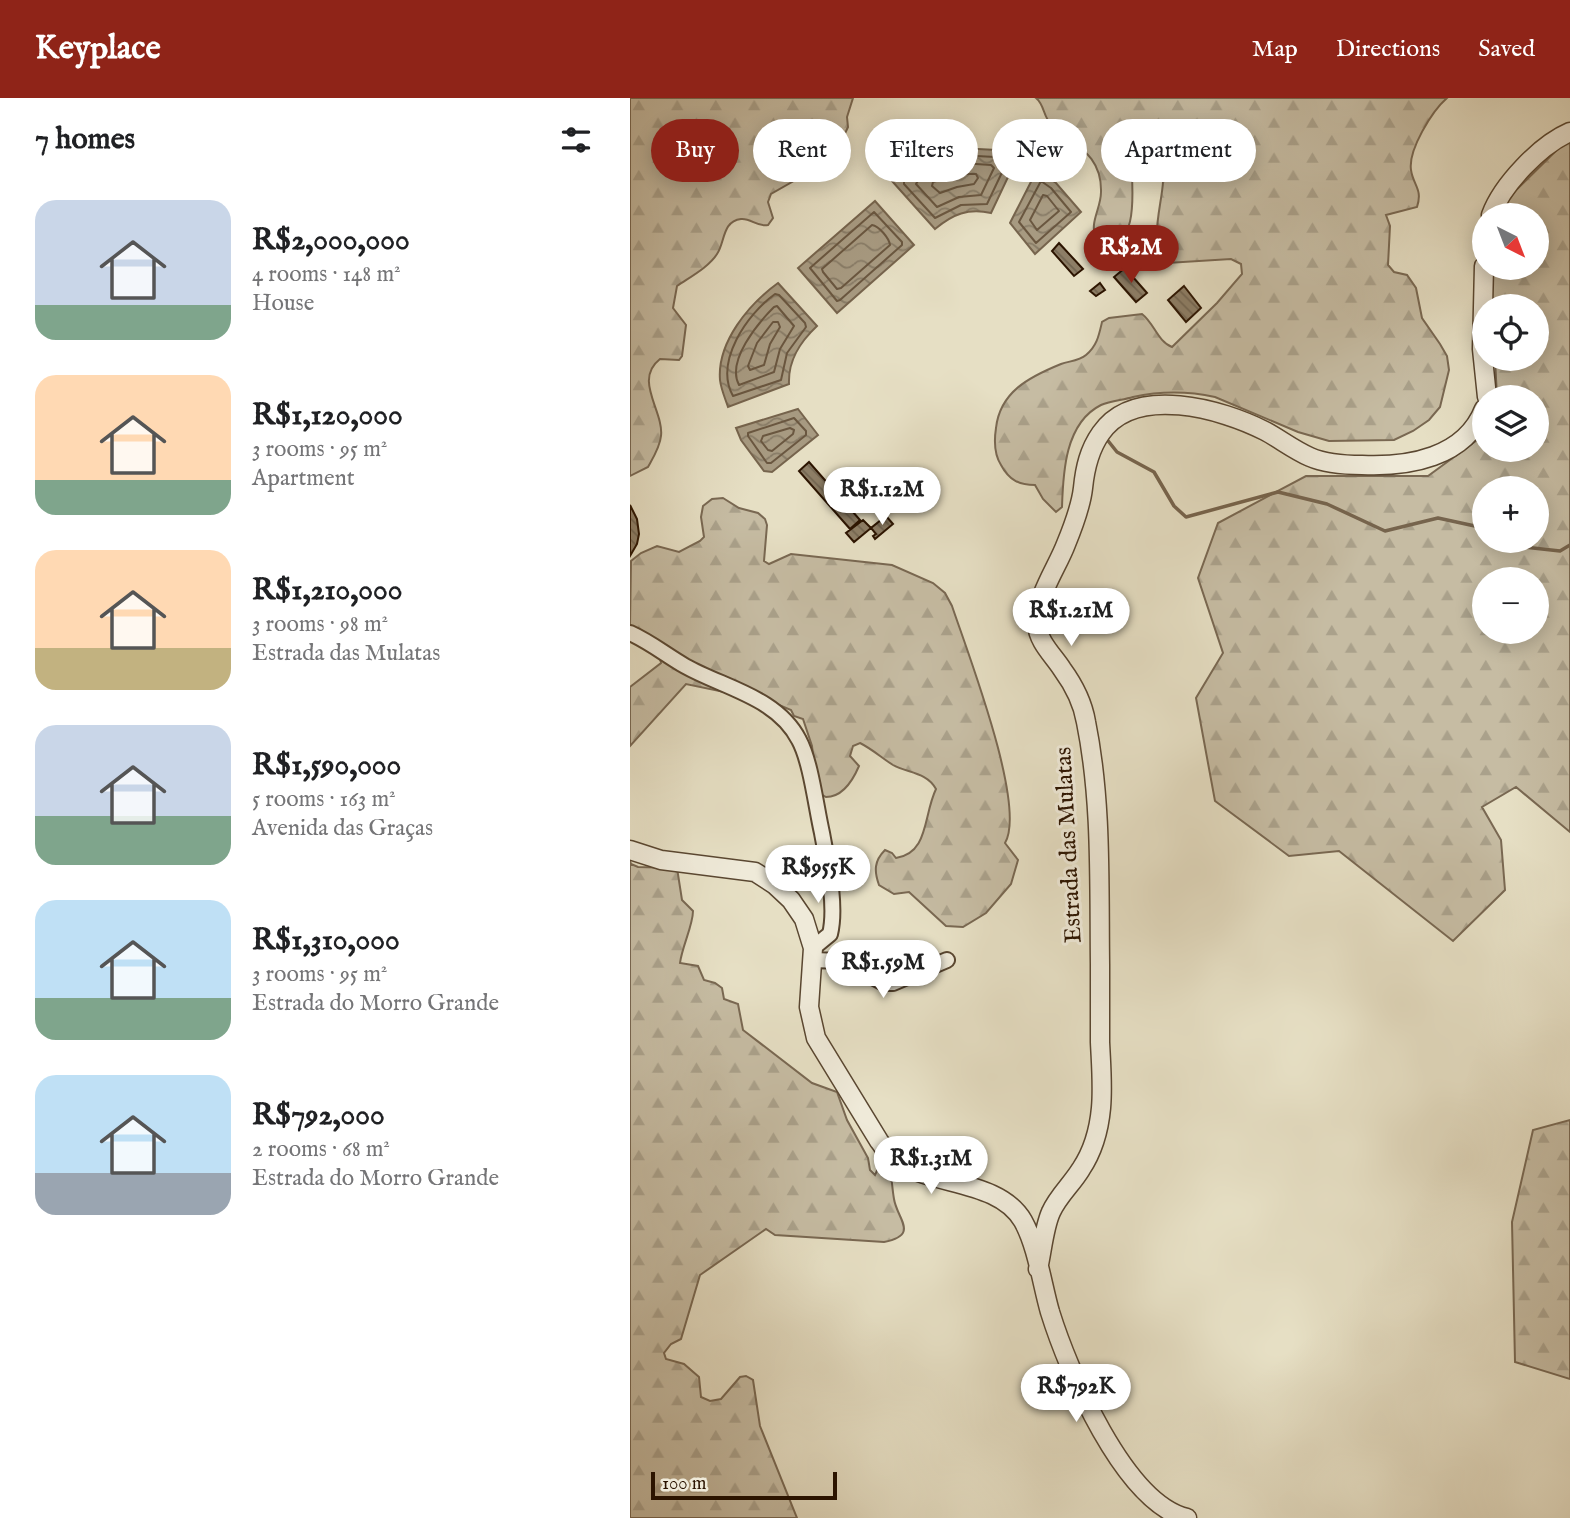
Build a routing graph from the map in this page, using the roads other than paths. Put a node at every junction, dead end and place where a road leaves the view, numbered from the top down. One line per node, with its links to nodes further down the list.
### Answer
1 (1570, 132): 2 (street)
2 (1496, 203)
3 (1484, 280): 4 (street)
4 (1486, 385)
5 (1472, 430): 10 (street, Estrada das Mulatas)
6 (630, 633): 8 (street)
7 (630, 850): 8 (street)
8 (812, 954): 9 (street); 10 (street)
9 (947, 960)
10 (1038, 1269): 11 (street)
11 (1187, 1518)

